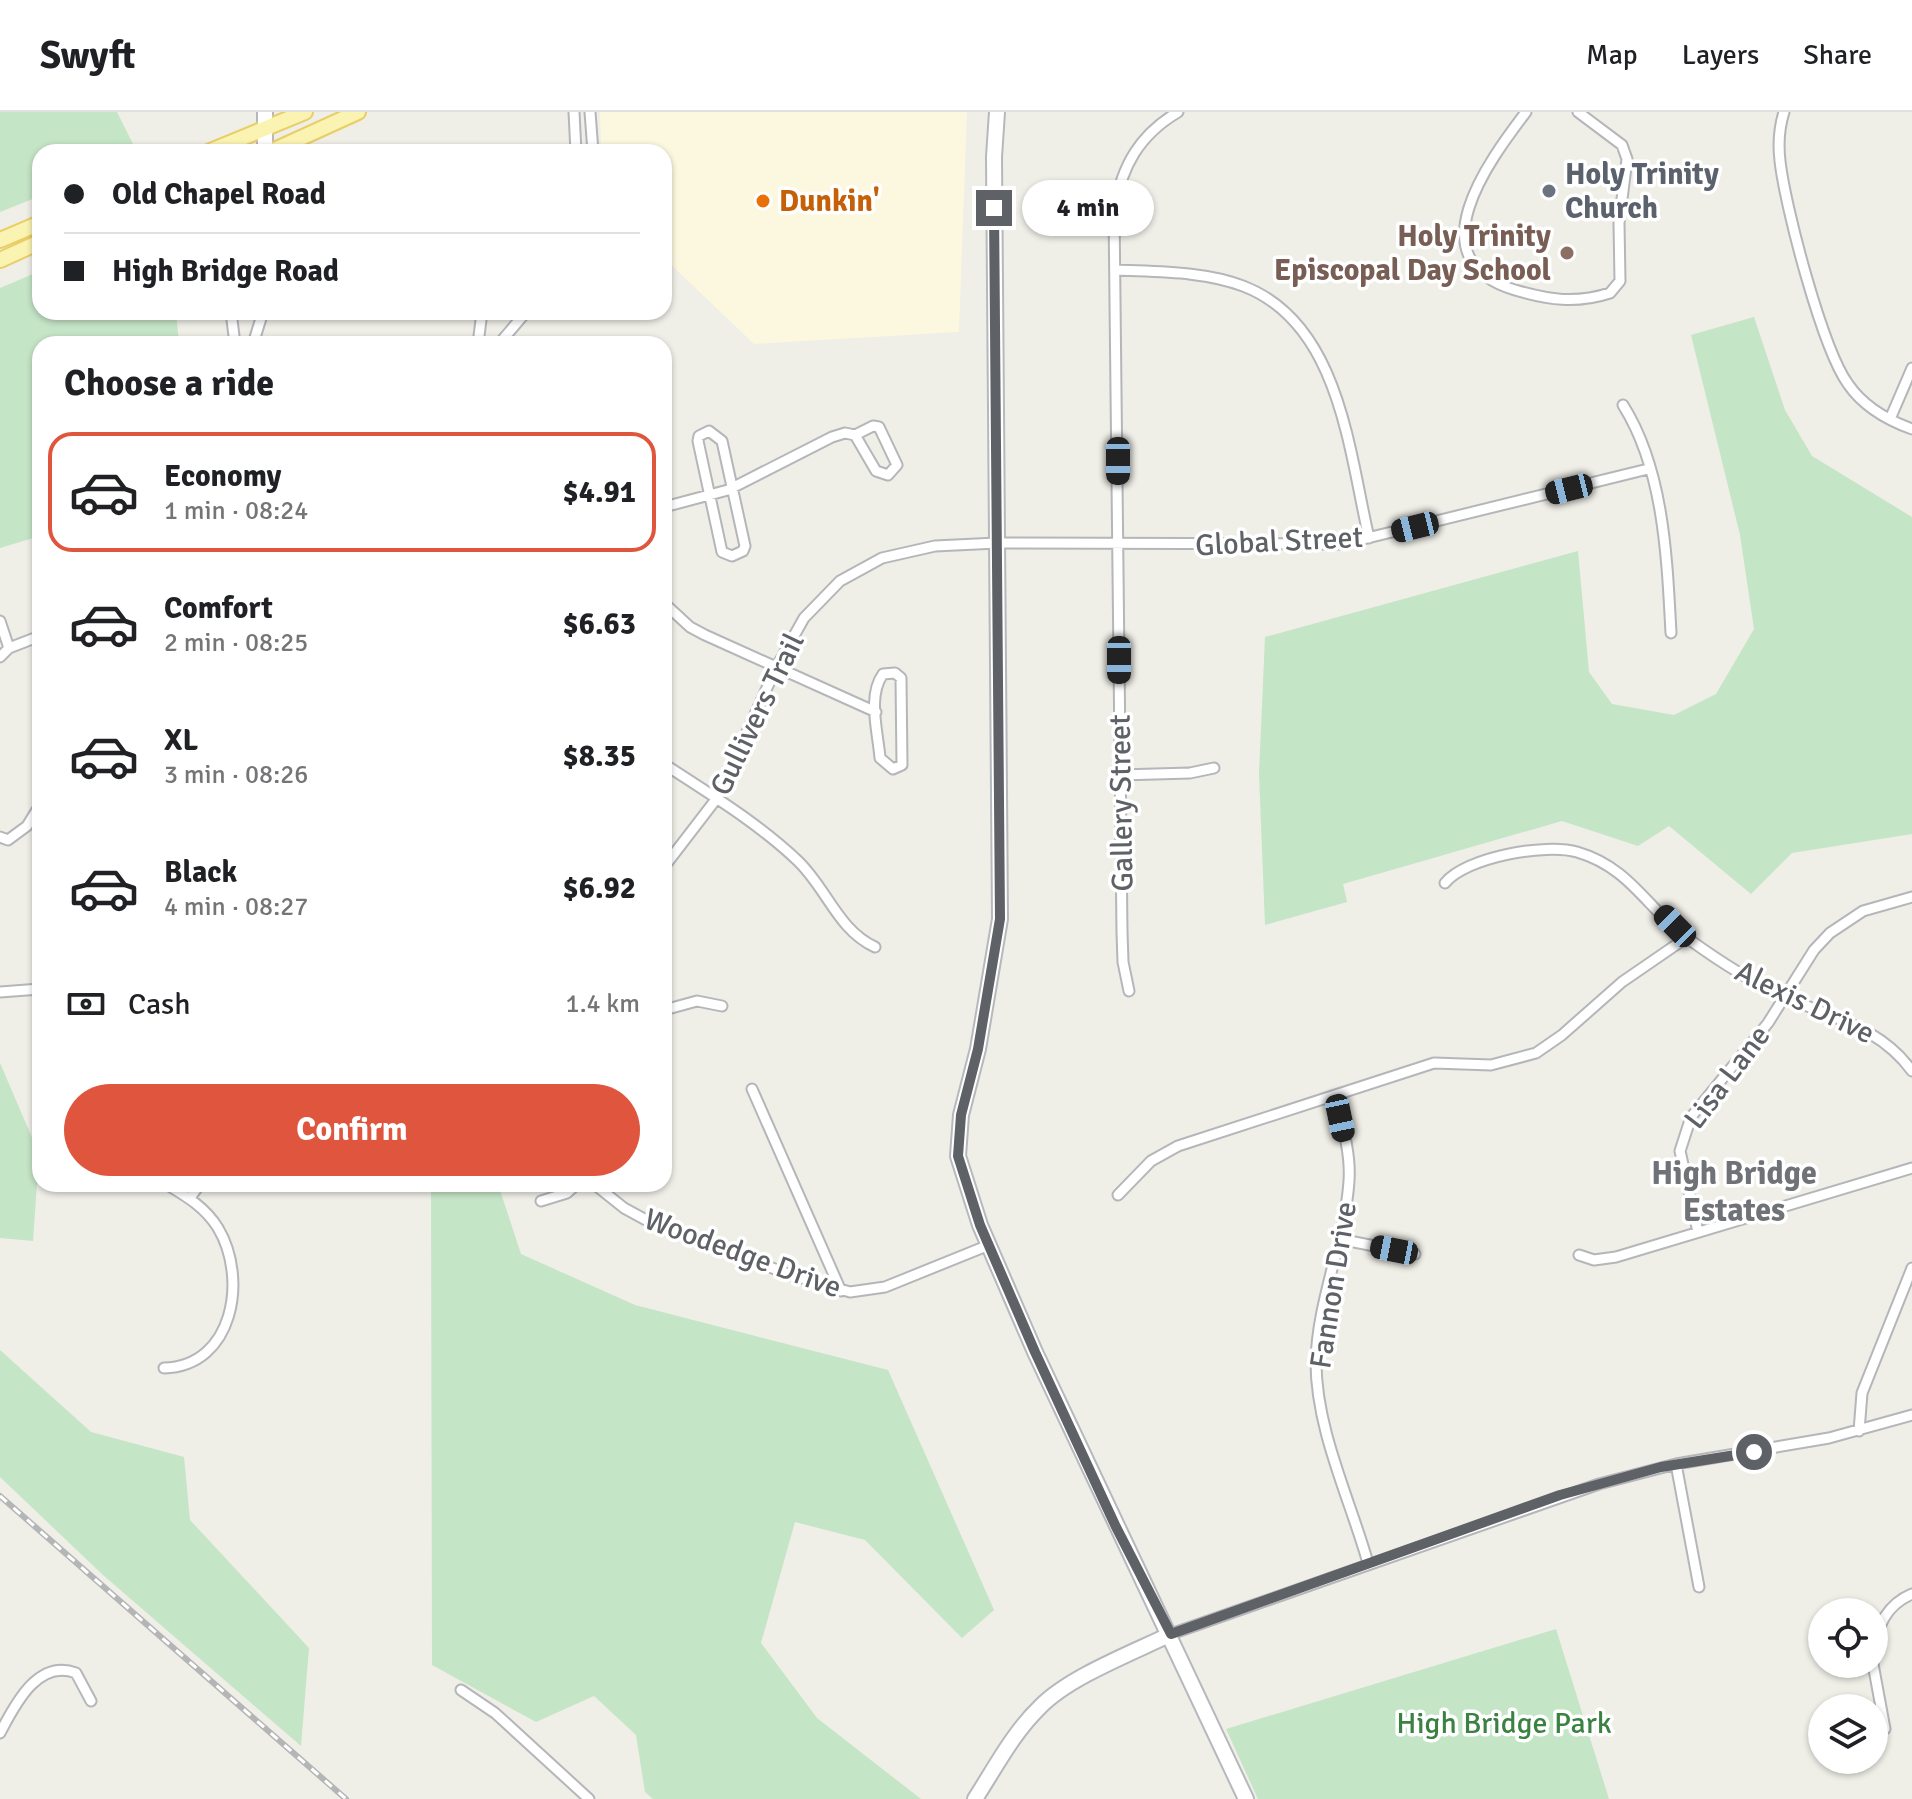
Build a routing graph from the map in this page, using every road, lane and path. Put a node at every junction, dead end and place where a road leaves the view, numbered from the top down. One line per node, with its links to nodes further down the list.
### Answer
1 (265, 112): 11 (street)
2 (305, 112): 11 (main road)
3 (358, 112): 14 (main road)
4 (574, 112): 15 (street)
5 (590, 112): 16 (street)
6 (997, 112): 34 (street)
7 (1178, 112): 21 (street, Gallery Street)
8 (1526, 112): 9 (street)
9 (1578, 112)
10 (1784, 112): 26 (street)
11 (264, 129): 12 (main road); 13 (street)
12 (227, 144)
13 (266, 144)
14 (285, 144)
15 (576, 144)
16 (592, 144)
17 (32, 226): 18 (main road)
18 (0, 240)
19 (32, 246): 20 (main road)
20 (0, 260)
21 (1116, 270): 33 (street); 35 (street, Gallery Street)
22 (519, 320): 23 (street)
23 (506, 336)
24 (1912, 368): 26 (street)
25 (1623, 405): 29 (street)
26 (1890, 419): 27 (street)
27 (1912, 429)
28 (855, 435): 28 (street); 30 (street)
29 (1648, 469): 33 (street, Global Street); 38 (street)
30 (732, 488): 31 (street); 31 (street); 31 (street)
31 (709, 497): 32 (street)
32 (672, 505)
33 (1369, 538): 35 (street, Global Street)
34 (997, 543): 35 (street, Global Street); 42 (street, Gullivers Trail); 74 (street)
35 (1118, 545): 46 (street, Gallery Street)
36 (672, 610): 42 (street)
37 (0, 621): 40 (street)
38 (1671, 633)
39 (32, 639): 40 (street)
40 (9, 648): 41 (street)
41 (0, 657)
42 (776, 668): 43 (street); 47 (street, Gullivers Trail)
43 (876, 712): 43 (street)
44 (1214, 768): 46 (street)
45 (672, 769): 47 (street)
46 (1120, 775): 56 (street, Gallery Street)
47 (717, 798): 50 (street, Gullivers Trail); 54 (street)
48 (32, 815): 49 (street)
49 (0, 837)
50 (672, 857)
51 (1445, 883): 53 (street, Alexis Drive)
52 (1912, 897): 58 (street, Lisa Lane)
53 (1686, 938): 58 (street, Alexis Drive); 63 (street)
54 (875, 947)
55 (32, 990): 57 (street)
56 (1129, 991)
57 (0, 992)
58 (1784, 996): 61 (street, Alexis Drive); 72 (street, Lisa Lane)
59 (722, 1006): 60 (street)
60 (672, 1008)
61 (1912, 1071)
62 (752, 1089): 78 (street)
63 (1335, 1097): 69 (street); 73 (street, Fannon Drive)
64 (1912, 1168): 72 (street)
65 (180, 1192): 70 (street)
66 (194, 1192): 70 (street)
67 (568, 1192): 71 (street)
68 (604, 1192): 78 (street, Woodedge Drive)
69 (1118, 1195)
70 (190, 1198): 79 (street)
71 (541, 1201)
72 (1698, 1232): 76 (street)
73 (1339, 1239): 75 (street); 83 (street, Fannon Drive)
74 (989, 1245): 78 (street, Woodedge Drive); 87 (street)
75 (1415, 1254)
76 (1579, 1255)
77 (1912, 1268): 81 (street)
78 (841, 1291)
79 (164, 1368)
80 (1912, 1415): 81 (street)
81 (1859, 1431): 82 (street)
82 (1676, 1464): 83 (street); 84 (street)
83 (1368, 1563): 87 (street)
84 (1699, 1587)
85 (1912, 1594): 86 (street)
86 (1888, 1611)
87 (1171, 1634): 92 (street); 93 (street)
88 (461, 1690): 91 (street)
89 (91, 1701): 90 (street)
90 (0, 1733)
91 (589, 1799)
92 (975, 1799)
93 (1246, 1799)

